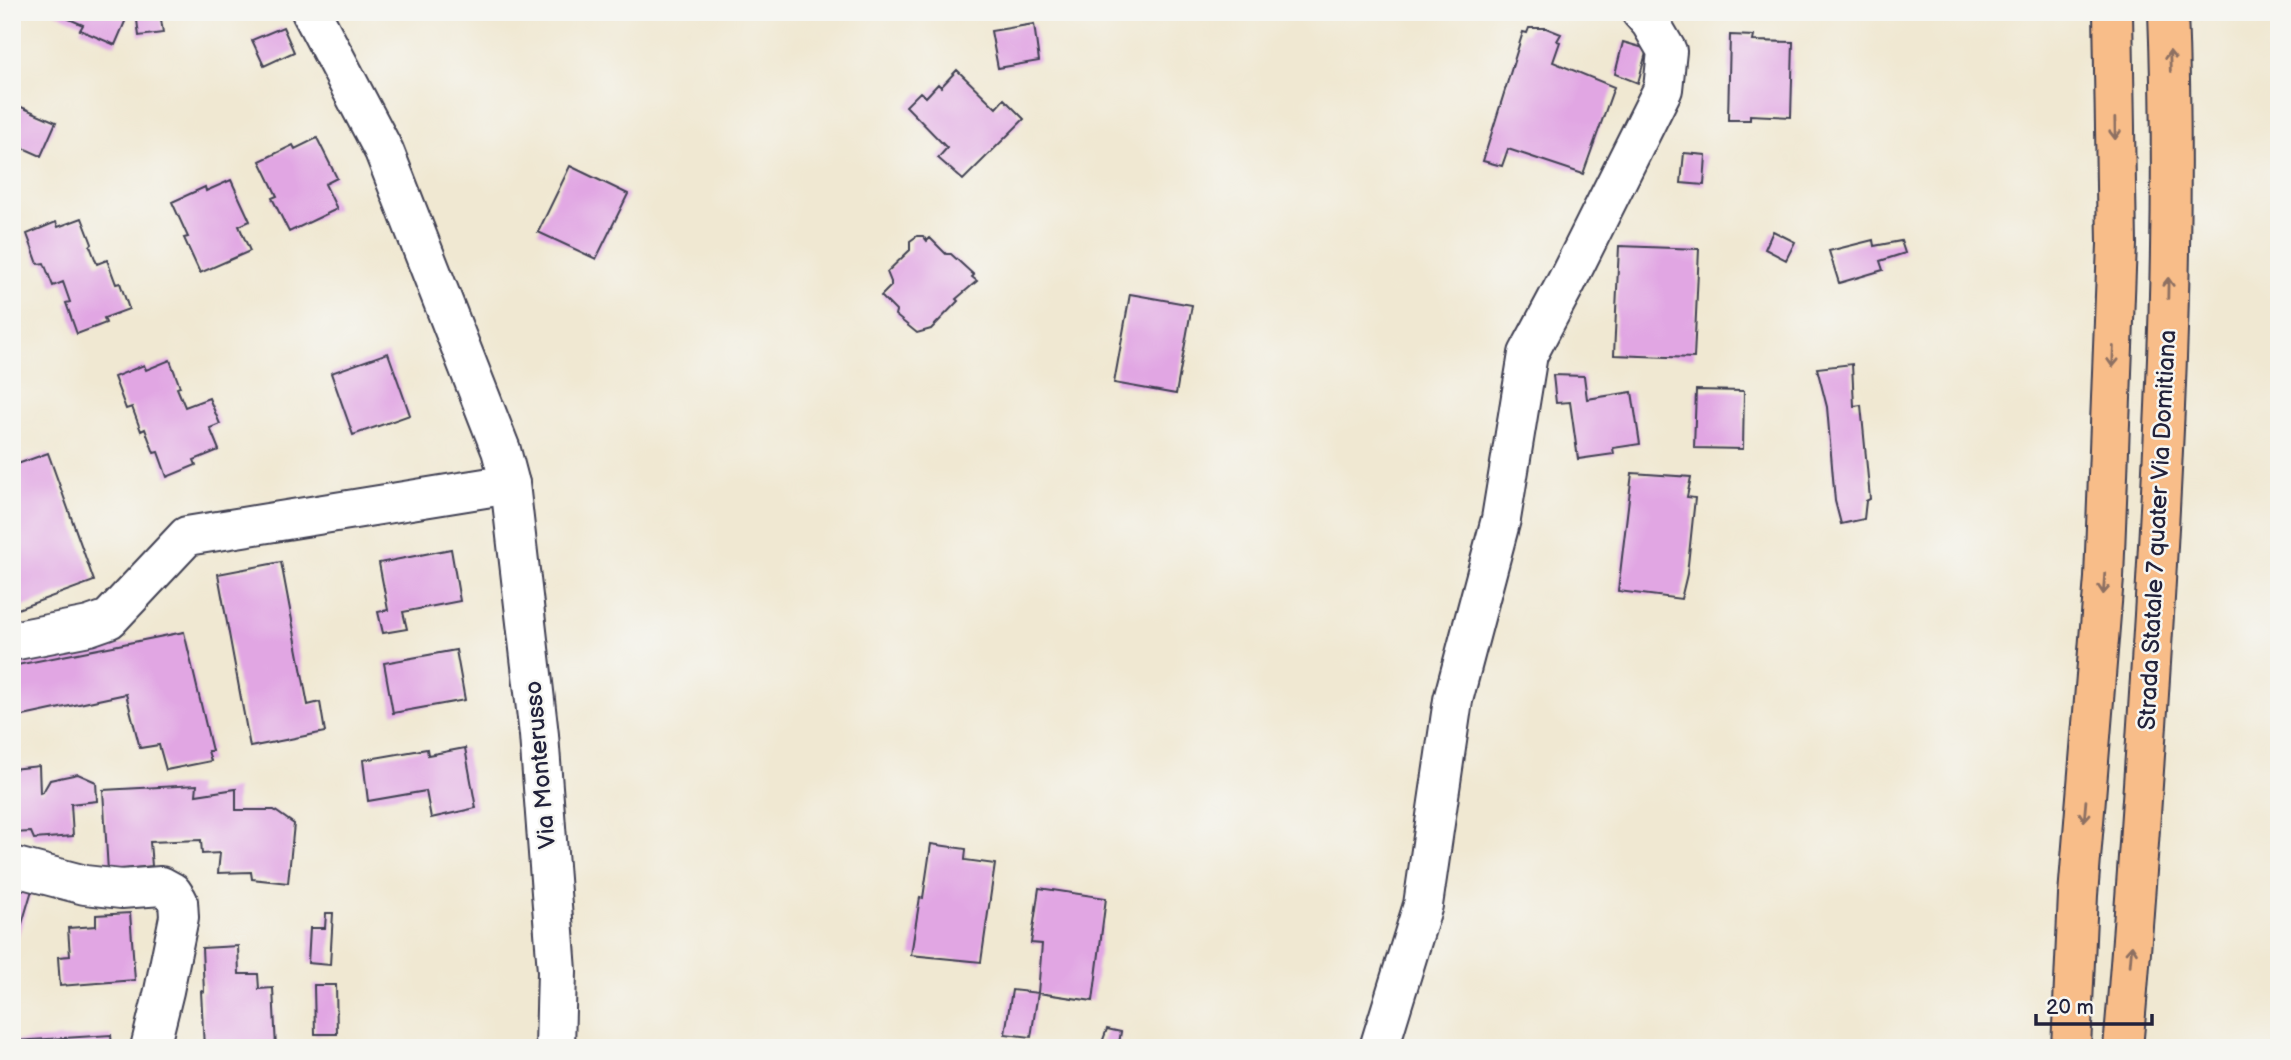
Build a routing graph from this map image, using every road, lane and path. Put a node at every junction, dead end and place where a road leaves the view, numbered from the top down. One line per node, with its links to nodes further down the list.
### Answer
1 (311, 12): 5 (street, Via Monterusso)
2 (1641, 12): 10 (street)
3 (2113, 12): 11 (highway, Strada Statale 7 quater Via Domitiana, one-way to 11)
4 (2168, 12): 12 (highway, Strada Statale 7 quater Via Domitiana, one-way to 4)
5 (510, 484): 6 (street); 9 (street, Via Monterusso)
6 (12, 641)
7 (12, 866): 8 (street)
8 (150, 1048)
9 (555, 1048)
10 (1378, 1048)
11 (2071, 1048)
12 (2123, 1048)

